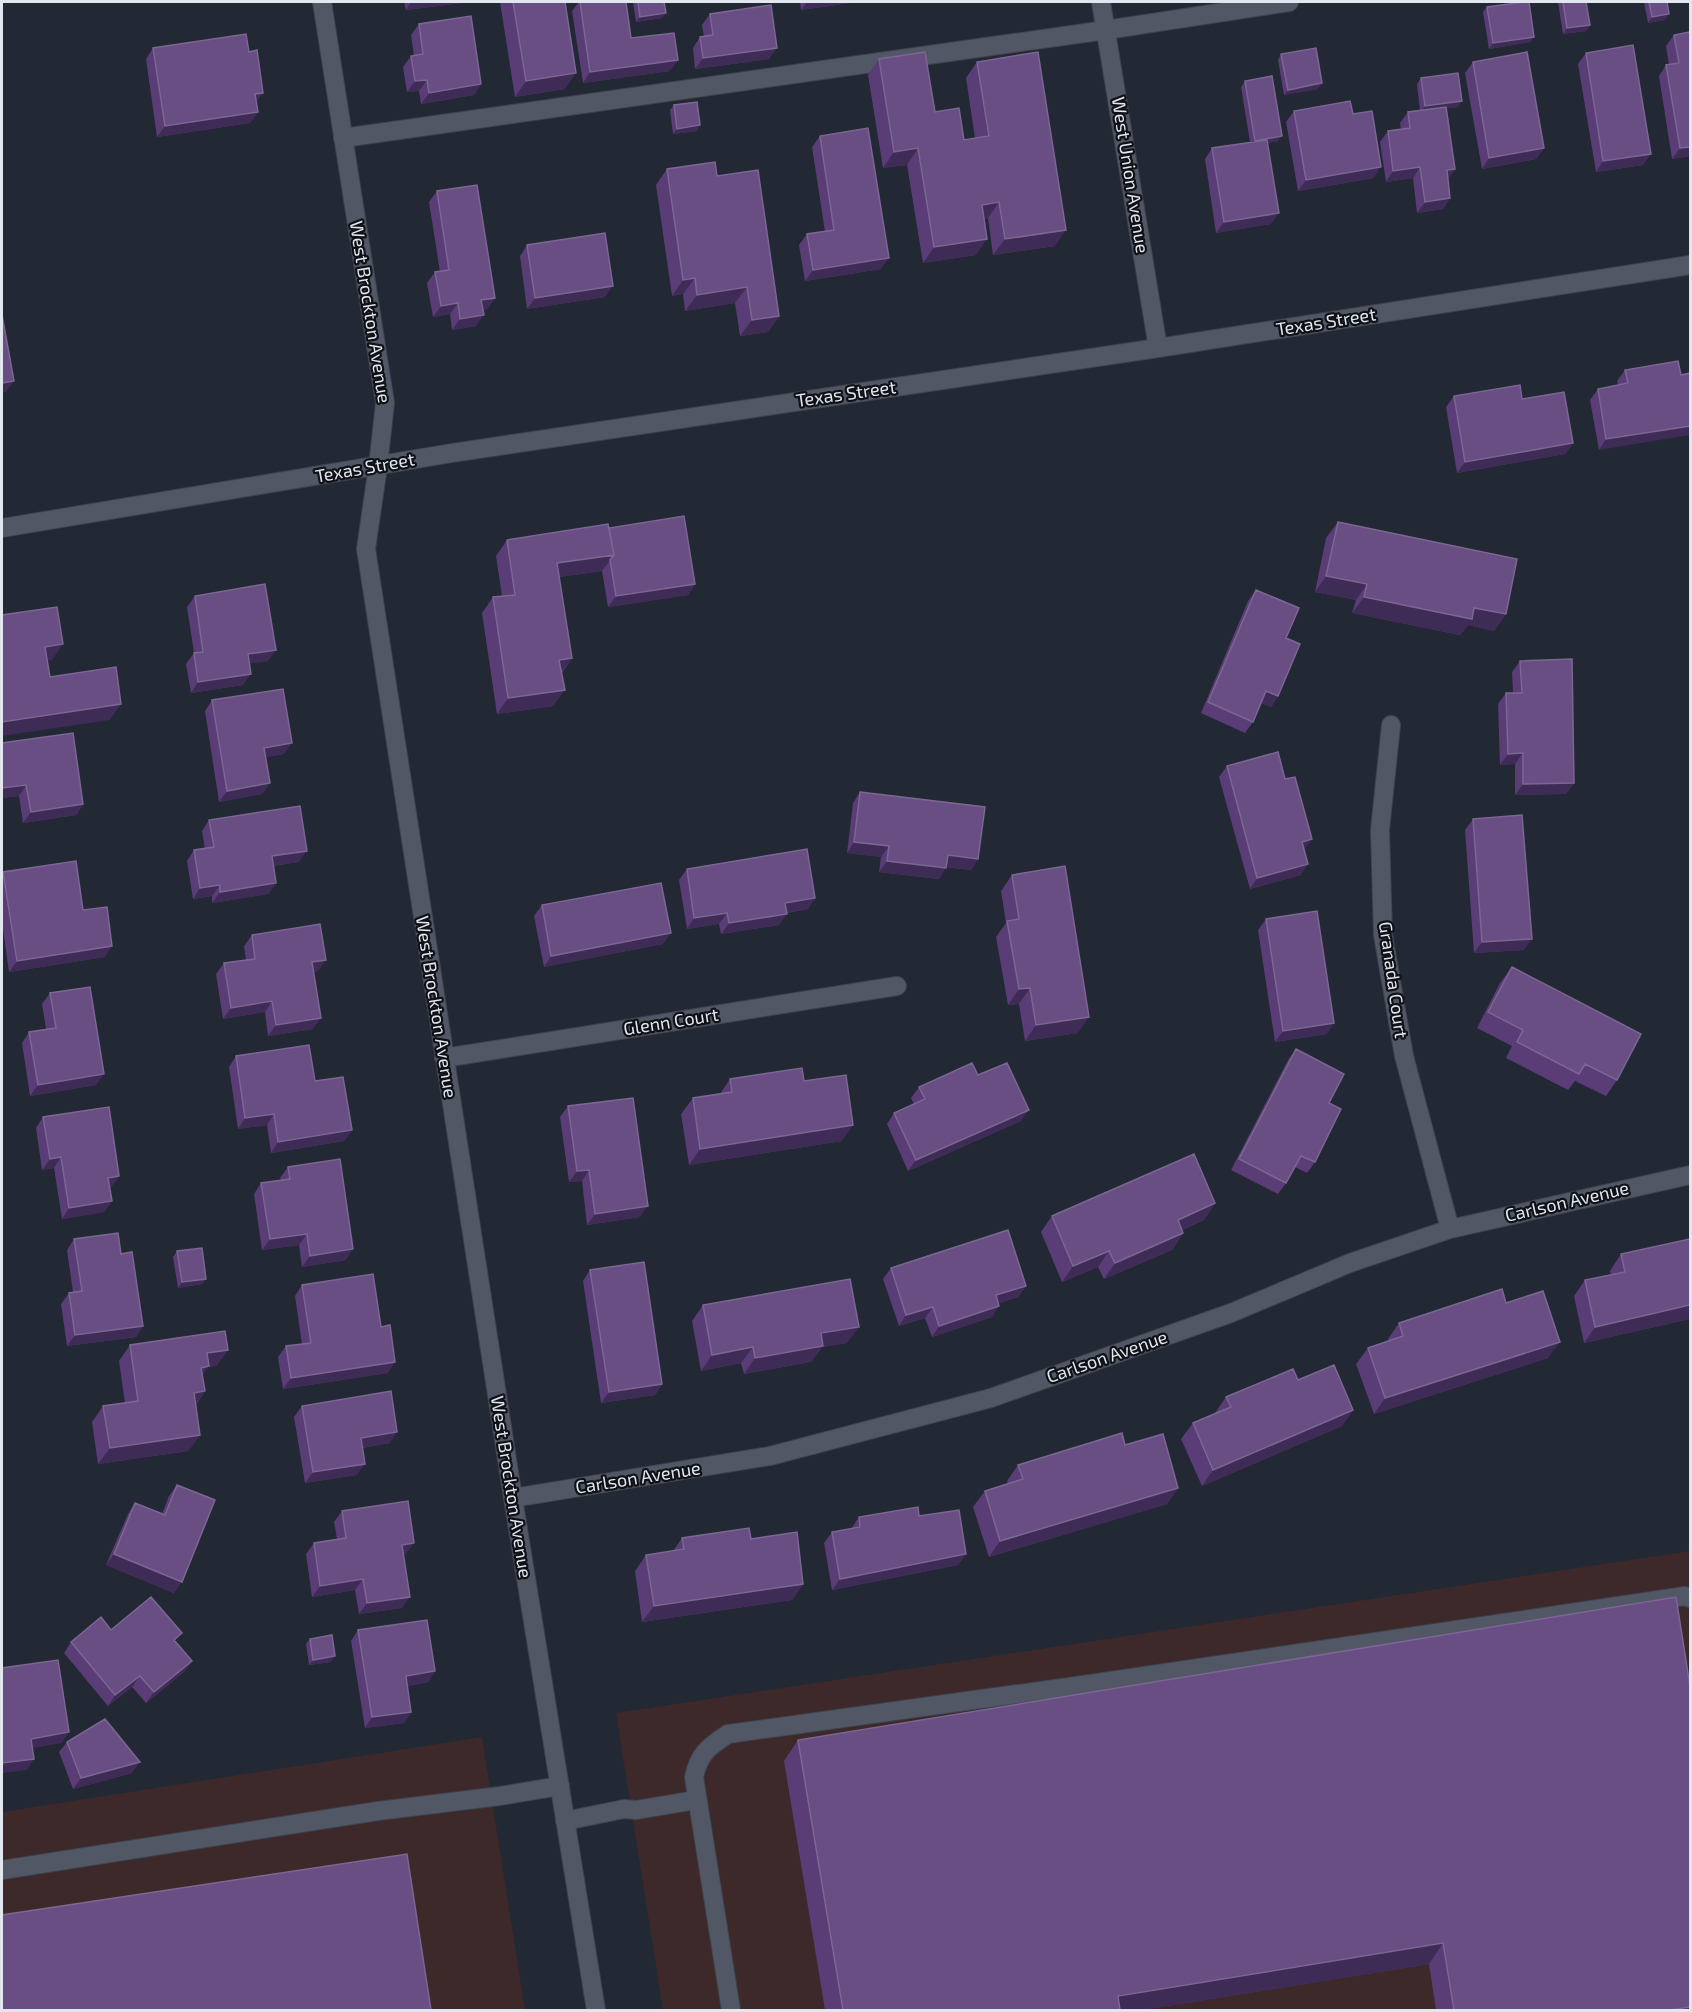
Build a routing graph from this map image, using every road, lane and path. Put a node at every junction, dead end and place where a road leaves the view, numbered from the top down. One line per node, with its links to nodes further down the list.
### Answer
1 (322, 2): 5 (street, West Brockton Avenue)
2 (1101, 2): 4 (street, West Union Avenue)
3 (1290, 2): 4 (street)
4 (1106, 30): 5 (street); 7 (street, West Union Avenue)
5 (343, 138): 8 (street, West Brockton Avenue)
6 (1690, 265): 7 (street, Texas Street)
7 (1158, 348): 8 (street, Texas Street)
8 (378, 466): 9 (street, Texas Street); 12 (street, West Brockton Avenue)
9 (2, 528)
10 (1391, 725): 14 (street, Granada Court)
11 (897, 986): 12 (street, Glenn Court)
12 (444, 1058): 15 (street, West Brockton Avenue)
13 (1690, 1175): 14 (street, Carlson Avenue)
14 (1450, 1228): 15 (street, Carlson Avenue)
15 (513, 1498): 17 (street, West Brockton Avenue)
16 (1690, 1598): 18 (street)
17 (560, 1786): 19 (street, West Brockton Avenue); 20 (street)
18 (696, 1800): 19 (street); 22 (street)
19 (565, 1821): 21 (street, West Brockton Avenue)
20 (2, 1870)
21 (596, 2010)
22 (731, 2010)

